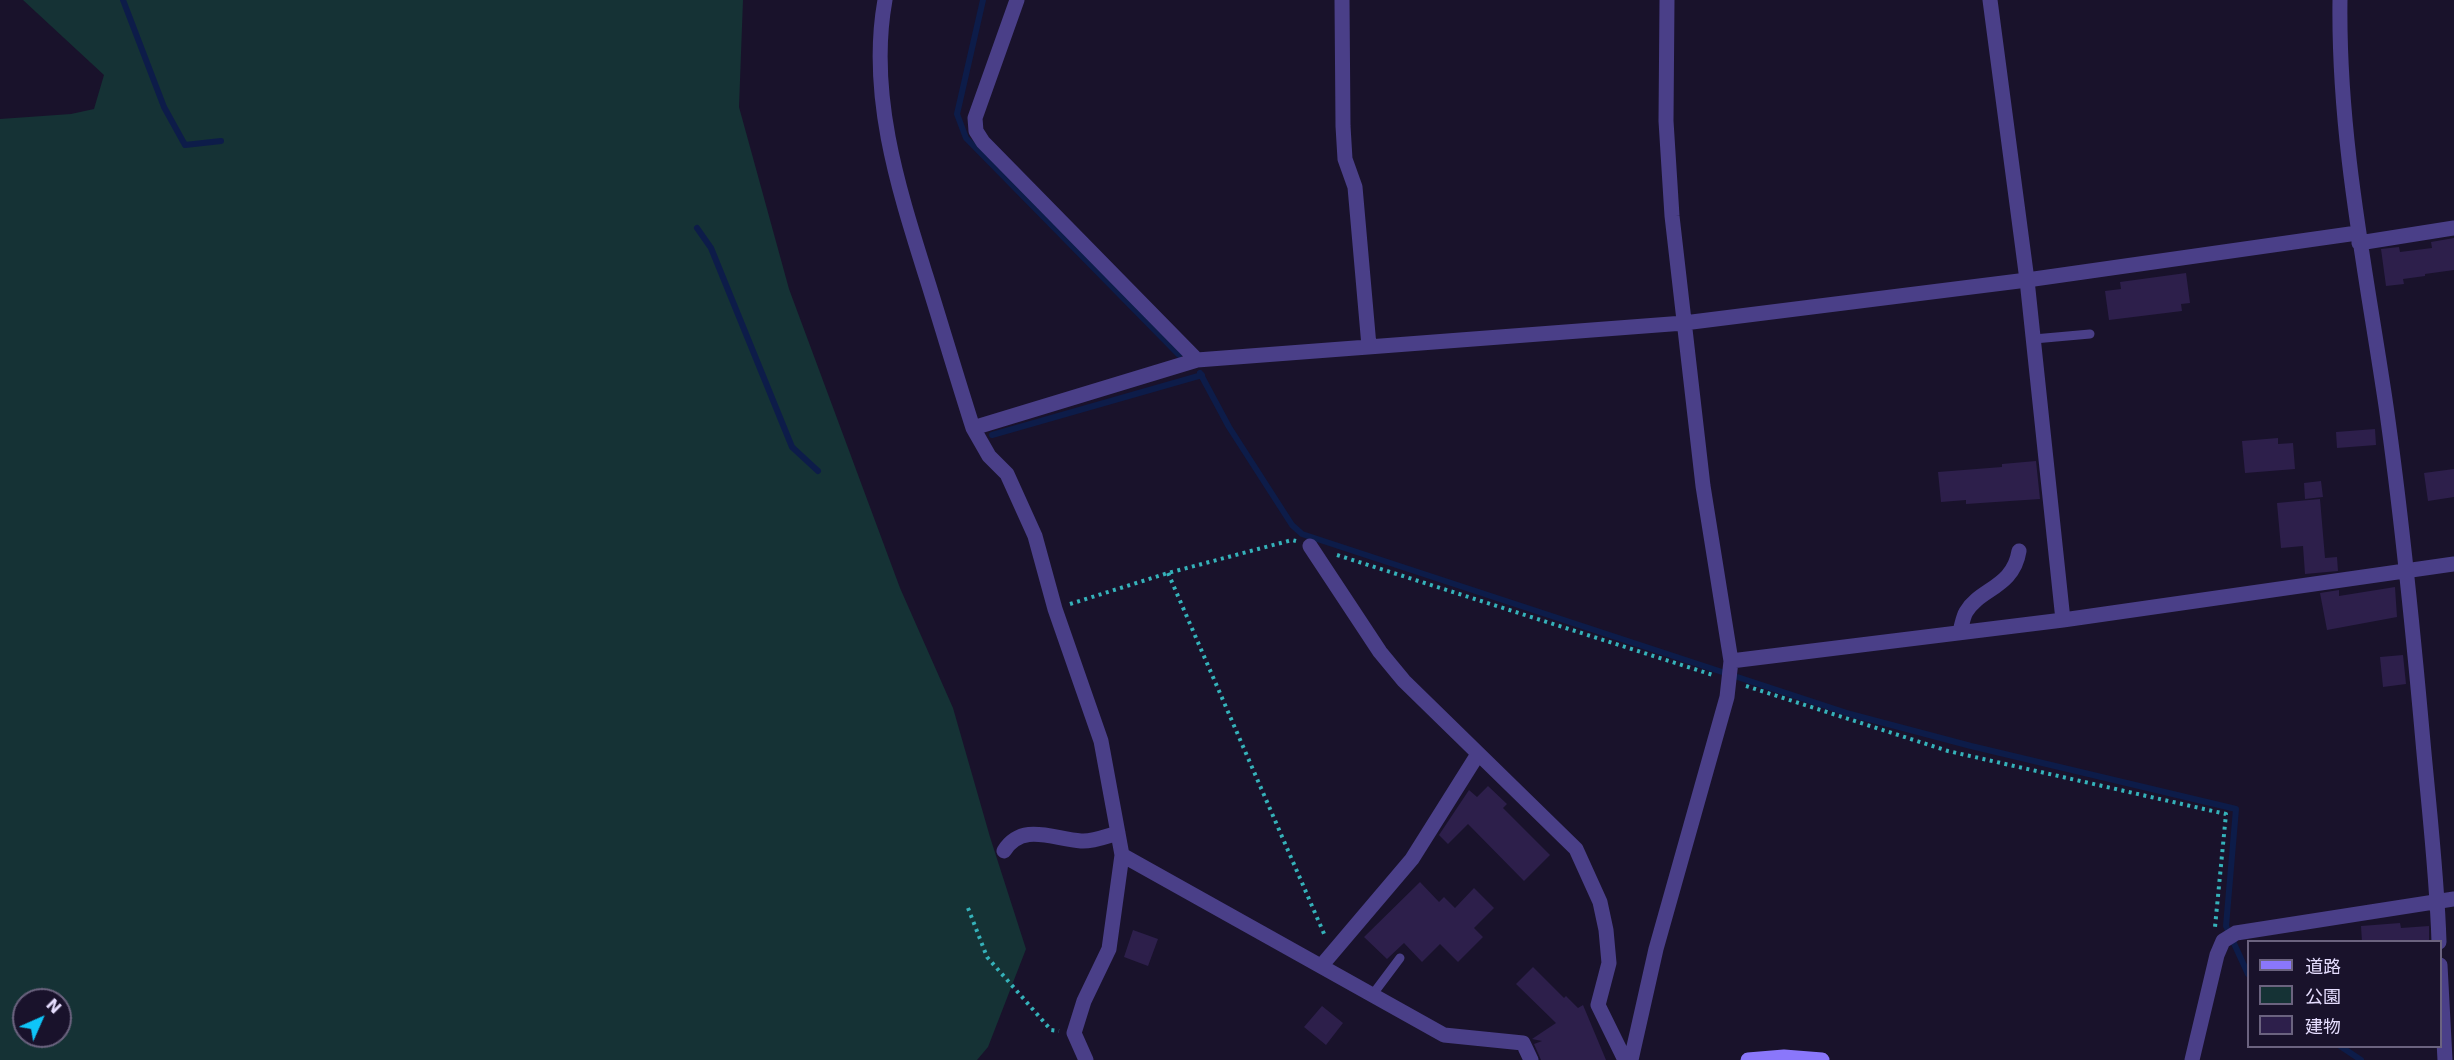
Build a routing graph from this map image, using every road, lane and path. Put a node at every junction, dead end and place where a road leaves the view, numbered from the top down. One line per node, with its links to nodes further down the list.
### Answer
1 (885, 0): 15 (street)
2 (1017, 0): 14 (street)
3 (1342, 0): 13 (street)
4 (1667, 0): 10 (street)
5 (1990, 0): 9 (street)
6 (2340, 0): 8 (street)
7 (2454, 228): 8 (street)
8 (2358, 238): 9 (street); 19 (street)
9 (2027, 280): 10 (street); 12 (street)
10 (1684, 323): 13 (street); 24 (street)
11 (2090, 334): 12 (lane)
12 (2034, 339): 22 (street)
13 (1369, 346): 14 (street)
14 (1197, 360): 15 (street)
15 (973, 428): 21 (street)
16 (1310, 546): 20 (path); 25 (path); 26 (street)
17 (2019, 551): 23 (street)
18 (2454, 564): 19 (street)
19 (2408, 569): 22 (street); 31 (street)
20 (1168, 573): 21 (path); 36 (path)
21 (1055, 609): 27 (street)
22 (2063, 620): 23 (street)
23 (1960, 631): 24 (street)
24 (1731, 661): 25 (street)
25 (1729, 680): 34 (path); 43 (street)
26 (1478, 754): 36 (street); 42 (street)
27 (1118, 833): 28 (street); 29 (street)
28 (1004, 851)
29 (1122, 855): 36 (street); 39 (street)
30 (2454, 899): 31 (street)
31 (2438, 902): 33 (street); 34 (street)
32 (968, 908): 39 (path)
33 (2439, 940)
34 (2220, 948): 46 (street)
35 (1400, 958): 37 (lane)
36 (1326, 960): 37 (street)
37 (1373, 994): 41 (street)
38 (2442, 1003): 47 (street)
39 (1074, 1033): 40 (street)
40 (1086, 1060)
41 (1531, 1060)
42 (1625, 1060)
43 (1631, 1060)
44 (1748, 1060): 45 (main road)
45 (1822, 1060)
46 (2192, 1060)
47 (2445, 1060)

